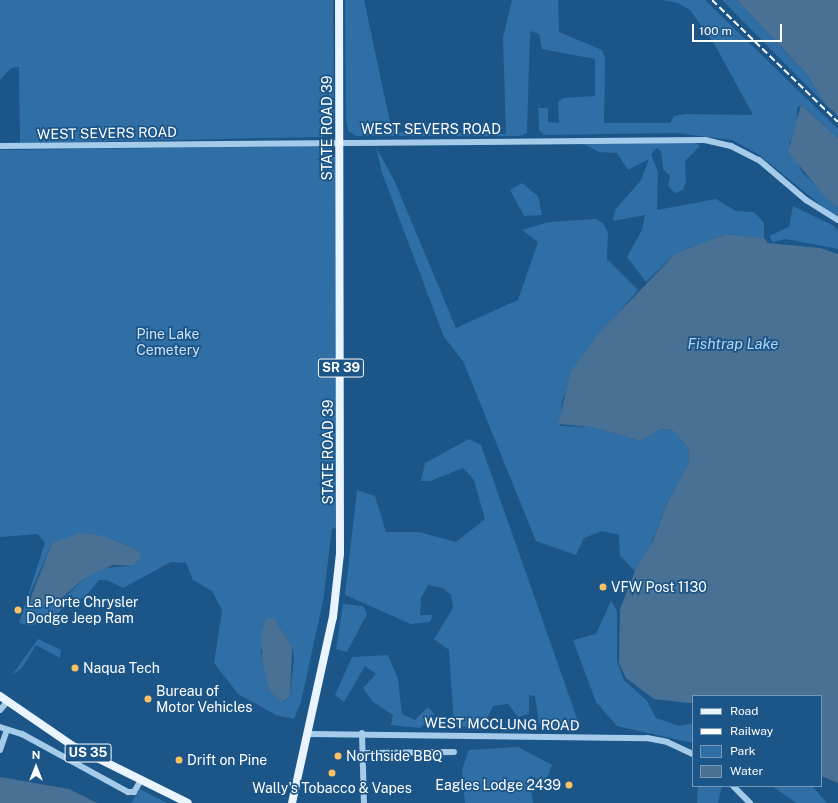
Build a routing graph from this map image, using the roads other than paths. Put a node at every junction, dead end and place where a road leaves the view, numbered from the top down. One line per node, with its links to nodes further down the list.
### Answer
1 (339, 0): 2 (main road, STATE ROAD 39 / SR 39)
2 (340, 141): 3 (street, WEST SEVERS ROAD); 4 (street, WEST SEVERS ROAD); 11 (main road, STATE ROAD 39 / SR 39)
3 (0, 146)
4 (838, 220)
5 (0, 696): 6 (main road, US 35)
6 (7, 702): 7 (street); 16 (main road, US 35)
7 (0, 710)
8 (0, 727): 9 (street)
9 (7, 730): 12 (street); 16 (street)
10 (362, 733): 11 (street, WEST MCCLUNG ROAD); 14 (street); 15 (street, WEST MCCLUNG ROAD)
11 (308, 734): 19 (main road, STATE ROAD 39 / SR 39)
12 (0, 750)
13 (454, 752): 14 (street)
14 (364, 753): 20 (street)
15 (692, 754)
16 (141, 780): 18 (main road, US 35)
17 (734, 787): 21 (street)
18 (188, 803)
19 (292, 803)
20 (364, 803)
21 (750, 803)

